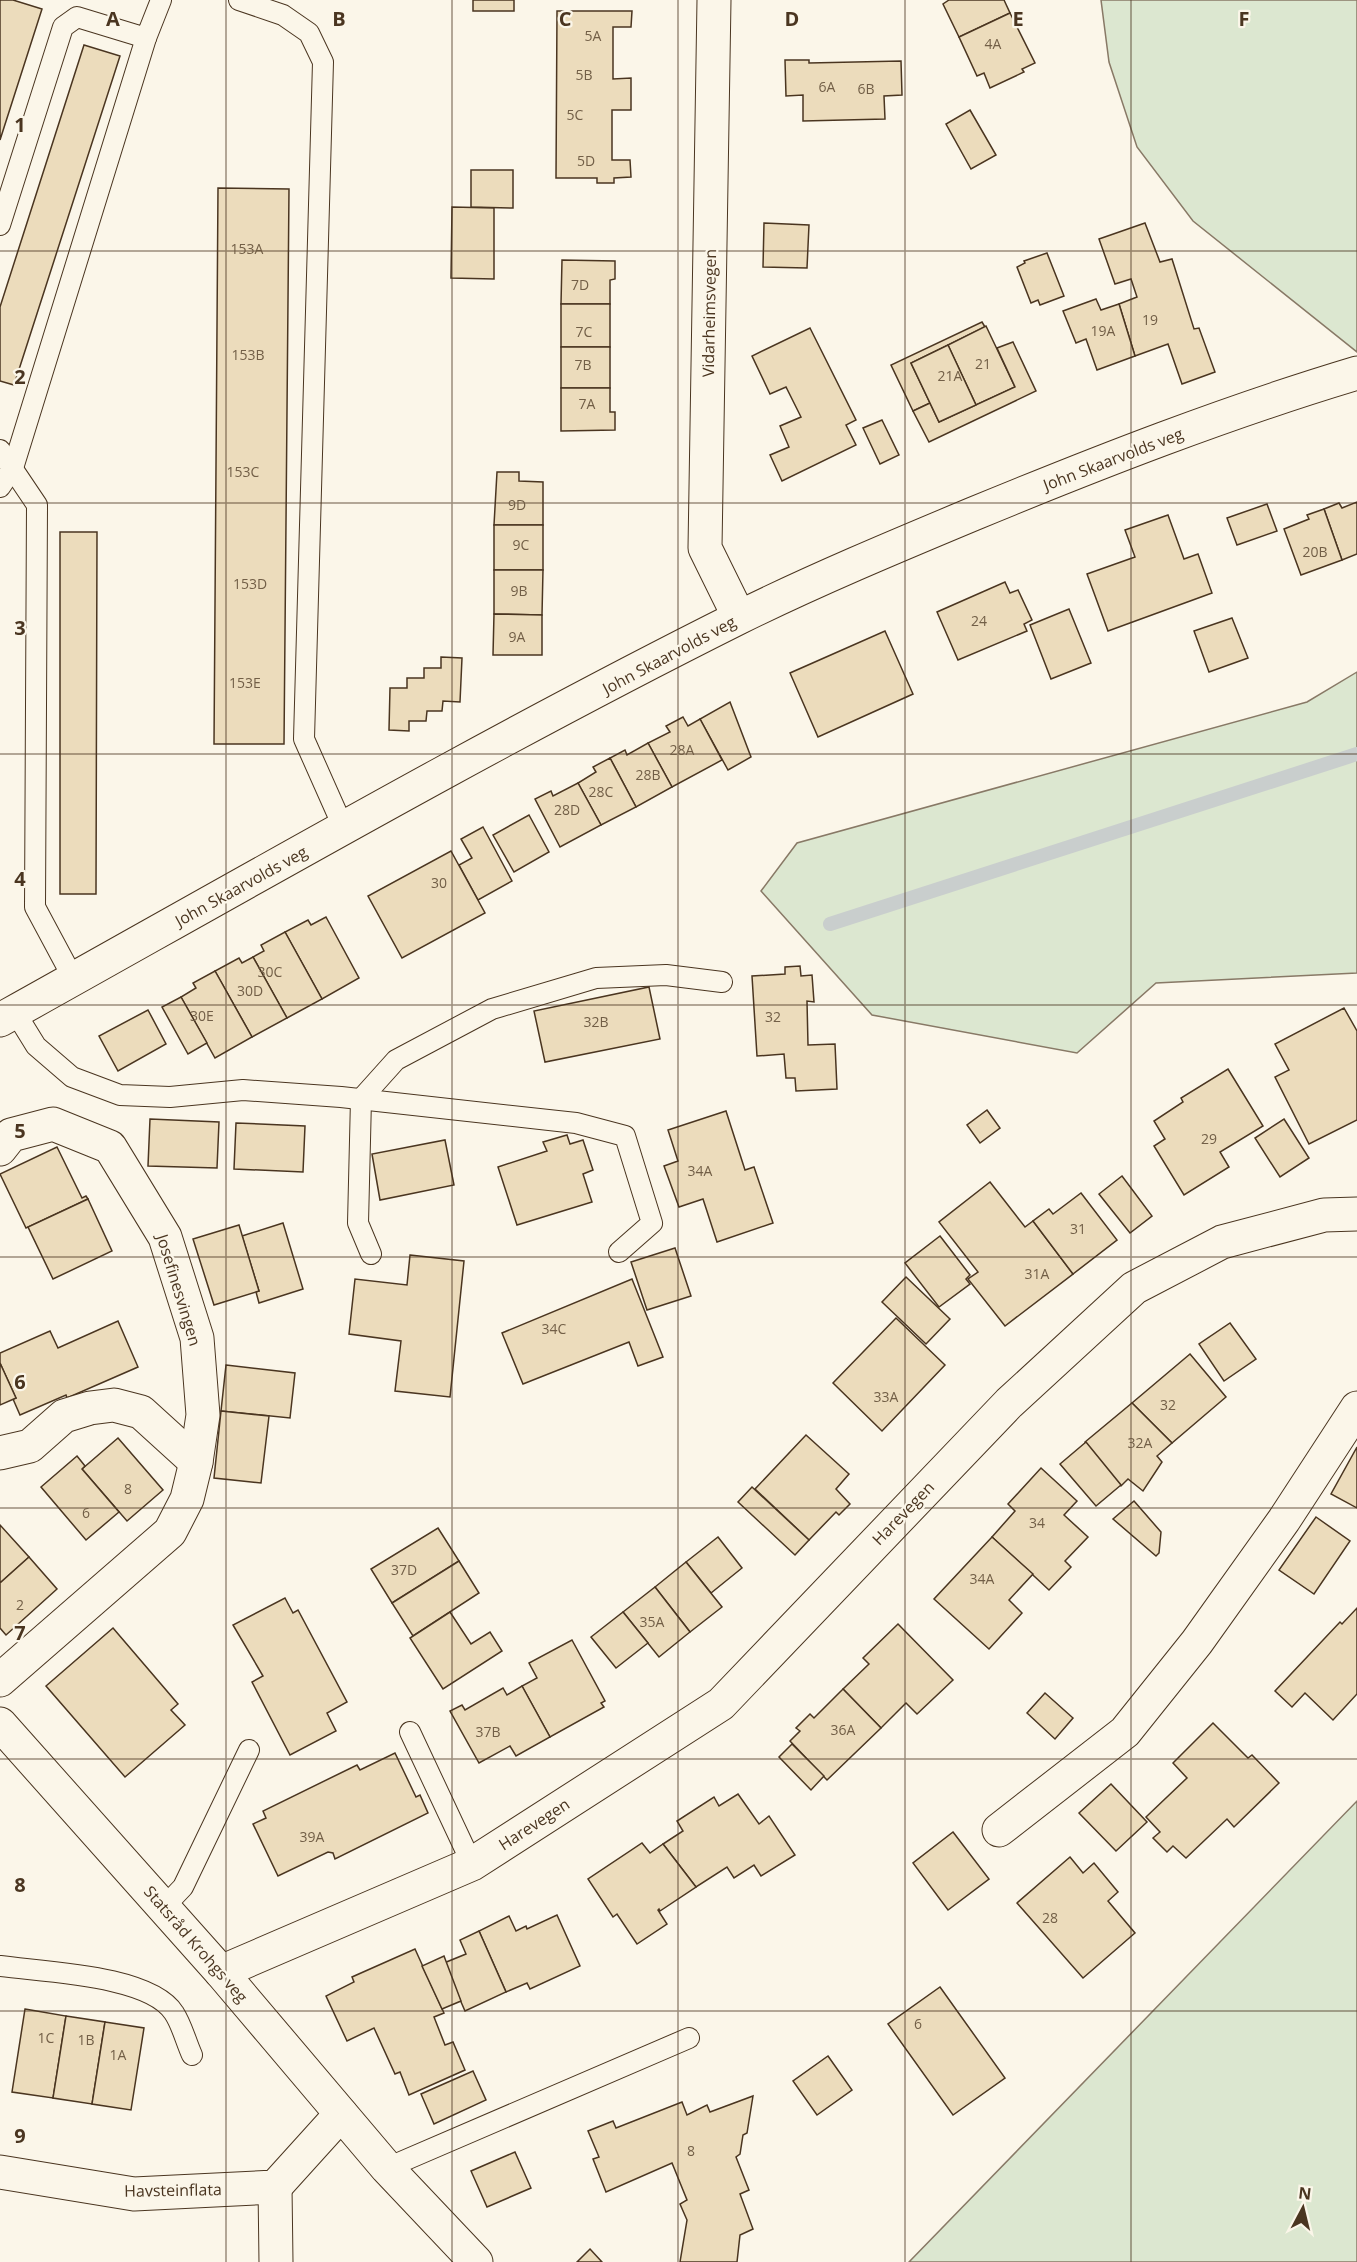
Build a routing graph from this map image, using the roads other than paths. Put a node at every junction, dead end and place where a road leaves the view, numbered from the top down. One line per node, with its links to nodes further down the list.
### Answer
1 (161, 0): 4 (lane)
2 (239, 0): 11 (lane)
3 (714, 0): 10 (street, Vidarheimsvegen)
4 (146, 38): 5 (lane); 8 (lane)
5 (0, 225)
6 (1357, 373): 10 (street, John Skaarvolds veg)
7 (0, 450): 8 (lane)
8 (13, 468): 9 (lane); 12 (lane)
9 (0, 487)
10 (739, 617): 11 (street, John Skaarvolds veg)
11 (344, 829): 12 (street, John Skaarvolds veg)
12 (73, 978): 14 (street, John Skaarvolds veg)
13 (722, 981): 15 (lane)
14 (8, 1016): 15 (lane, John Skaarvolds veg)
15 (362, 1099): 18 (lane, John Skaarvolds veg); 19 (lane)
16 (0, 1149): 22 (street, Josefinesvingen)
17 (1357, 1214): 28 (street, Harevegen)
18 (619, 1252)
19 (371, 1254)
20 (1357, 1408): 27 (street)
21 (0, 1453): 22 (street)
22 (196, 1462): 23 (street, Josefinesvingen)
23 (0, 1680)
24 (0, 1724): 29 (street, Statsråd Krohgs veg)
25 (410, 1732): 28 (lane)
26 (249, 1750): 29 (lane)
27 (999, 1830)
28 (472, 1864): 31 (street, Harevegen)
29 (164, 1907): 31 (street, Statsråd Krohgs veg)
30 (0, 1966): 33 (lane)
31 (221, 1972): 34 (street, Statsråd Krohgs veg)
32 (689, 2038): 35 (lane)
33 (192, 2055)
34 (341, 2114): 35 (street, Statsråd Krohgs veg); 37 (street)
35 (387, 2168): 39 (street, Statsråd Krohgs veg)
36 (0, 2172): 37 (street, Havsteinflata)
37 (275, 2187): 38 (street)
38 (276, 2262)
39 (476, 2262)

